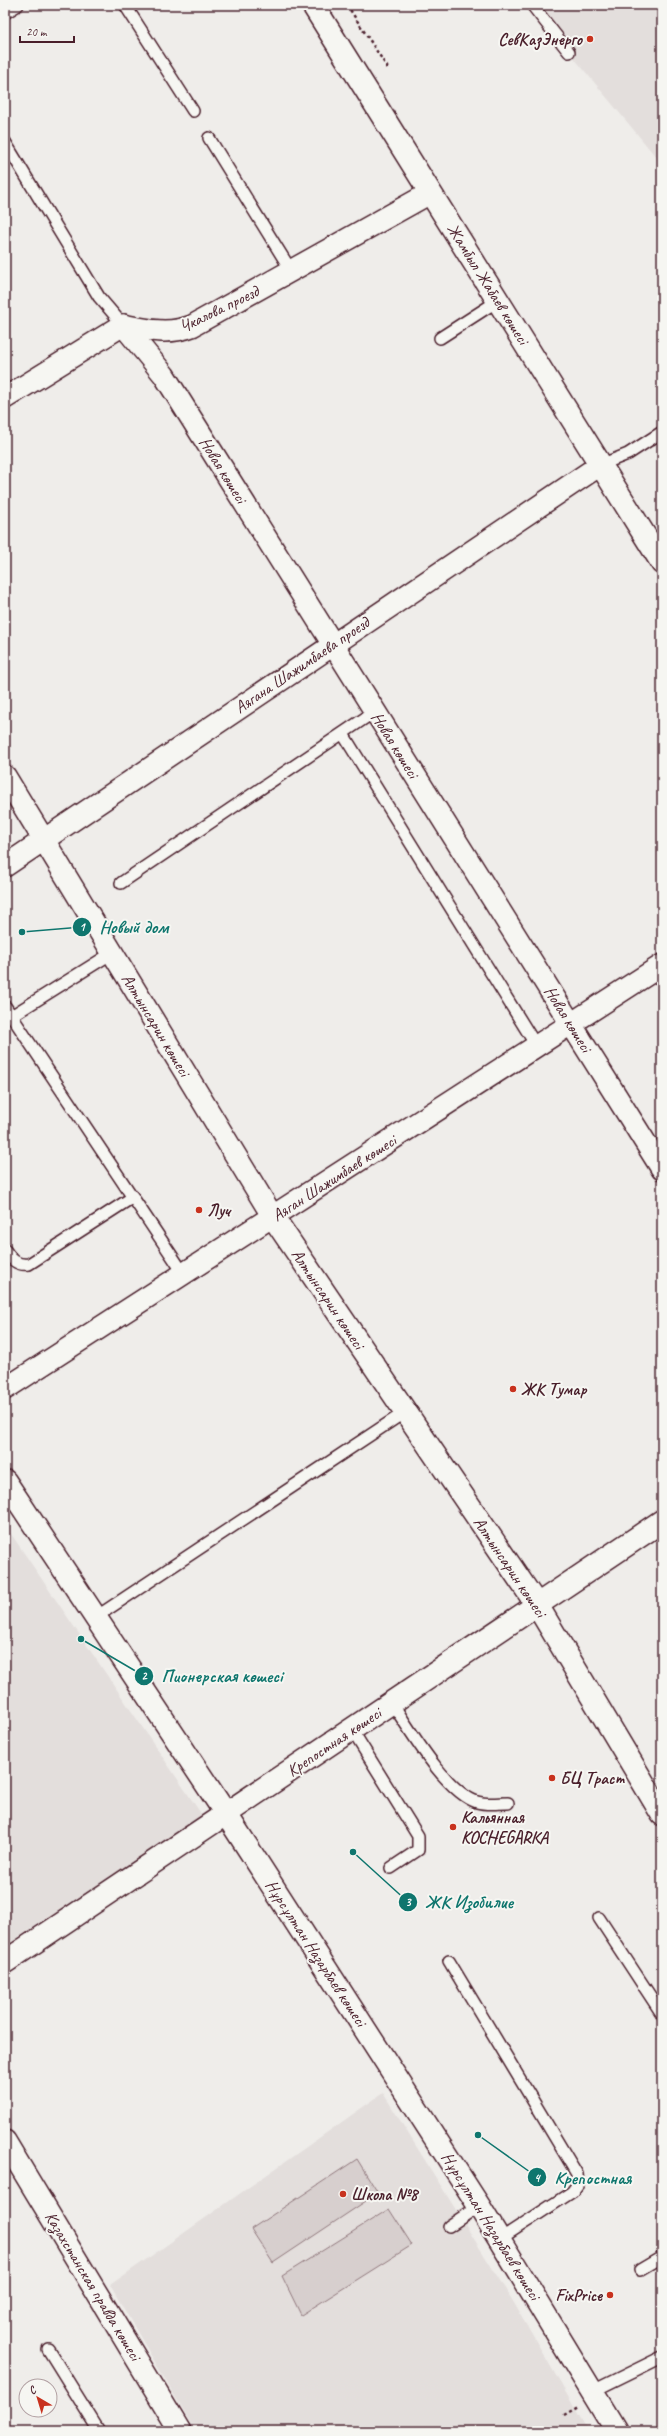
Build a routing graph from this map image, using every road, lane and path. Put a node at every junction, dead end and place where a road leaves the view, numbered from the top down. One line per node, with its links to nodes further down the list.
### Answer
1 (18, 5): 6 (lane)
2 (125, 5): 9 (lane)
3 (313, 5): 12 (main road, Жамбыл Жабаев көшесі)
4 (347, 5): 8 (path)
5 (532, 5): 7 (lane)
6 (5, 13)
7 (568, 52)
8 (389, 70)
9 (193, 111)
10 (209, 138): 13 (lane)
11 (5, 142): 15 (lane)
12 (430, 193): 13 (street, Чкалова проезд); 14 (main road, Жамбыл Жабаев көшесі)
13 (292, 272): 15 (street, Чкалова проезд)
14 (499, 300): 16 (lane); 19 (main road, Жамбыл Жабаев көшесі)
15 (123, 325): 17 (street); 21 (street, Новая көшесі)
16 (440, 338)
17 (5, 398)
18 (662, 432): 19 (lane)
19 (600, 465): 20 (main road, Жамбыл Жабаев көшесі); 21 (street, Аягана Шажимбаева проезд)
20 (662, 563)
21 (332, 645): 22 (street, Новая көшесі); 25 (street, Аягана Шажимбаева проезд)
22 (374, 712): 23 (lane); 32 (street, Новая көшесі)
23 (343, 734): 27 (lane); 33 (lane)
24 (5, 776): 25 (street, Алтынсарин көшесі)
25 (44, 840): 26 (street, Аягана Шажимбаева проезд); 28 (street, Алтынсарин көшесі)
26 (5, 866)
27 (121, 883)
28 (112, 953): 31 (lane); 36 (street, Алтынсарин көшесі)
29 (662, 966): 32 (street, Аяган Шажимбаев көшесі)
30 (5, 1006): 31 (lane)
31 (13, 1015): 35 (lane)
32 (571, 1025): 33 (street, Аяган Шажимбаев көшесі); 34 (street, Новая көшесі)
33 (537, 1047): 36 (street, Аяган Шажимбаев көшесі)
34 (662, 1169)
35 (133, 1197): 37 (lane); 38 (lane)
36 (273, 1217): 38 (street, Аяган Шажимбаев көшесі); 40 (main road, Алтынсарин көшесі)
37 (5, 1250)
38 (184, 1274): 39 (street, Аяган Шажимбаев көшесі)
39 (5, 1389)
40 (405, 1412): 43 (main road, Алтынсарин көшесі); 44 (lane)
41 (5, 1481): 44 (main road, Нұрсұлтан Назарбаев көшесі)
42 (662, 1522): 43 (main road, Крепостная көшесі)
43 (537, 1605): 45 (main road, Крепостная көшесі); 49 (main road, Алтынсарин көшесі)
44 (96, 1617): 48 (main road, Нұрсұлтан Назарбаев көшесі)
45 (392, 1703): 46 (main road, Крепостная көшесі); 47 (lane)
46 (352, 1730): 48 (main road, Крепостная көшесі); 50 (lane)
47 (508, 1803)
48 (226, 1814): 53 (main road, Крепостная көшесі); 56 (main road, Нұрсұлтан Назарбаев көшесі)
49 (662, 1814)
50 (391, 1868)
51 (599, 1918): 54 (lane)
52 (448, 1961): 58 (lane)
53 (5, 1962)
54 (662, 2014)
55 (5, 2141): 65 (street, Казахстанская правда көшесі)
56 (479, 2206): 57 (lane); 58 (main road, Нұрсұлтан Назарбаев көшесі)
57 (450, 2226)
58 (500, 2239): 63 (main road, Нұрсұлтан Назарбаев көшесі)
59 (662, 2257): 60 (lane)
60 (640, 2270)
61 (48, 2349): 64 (lane)
62 (662, 2356): 63 (lane)
63 (593, 2391): 66 (main road, Нұрсұлтан Назарбаев көшесі)
64 (99, 2431)
65 (180, 2431)
66 (616, 2431)

